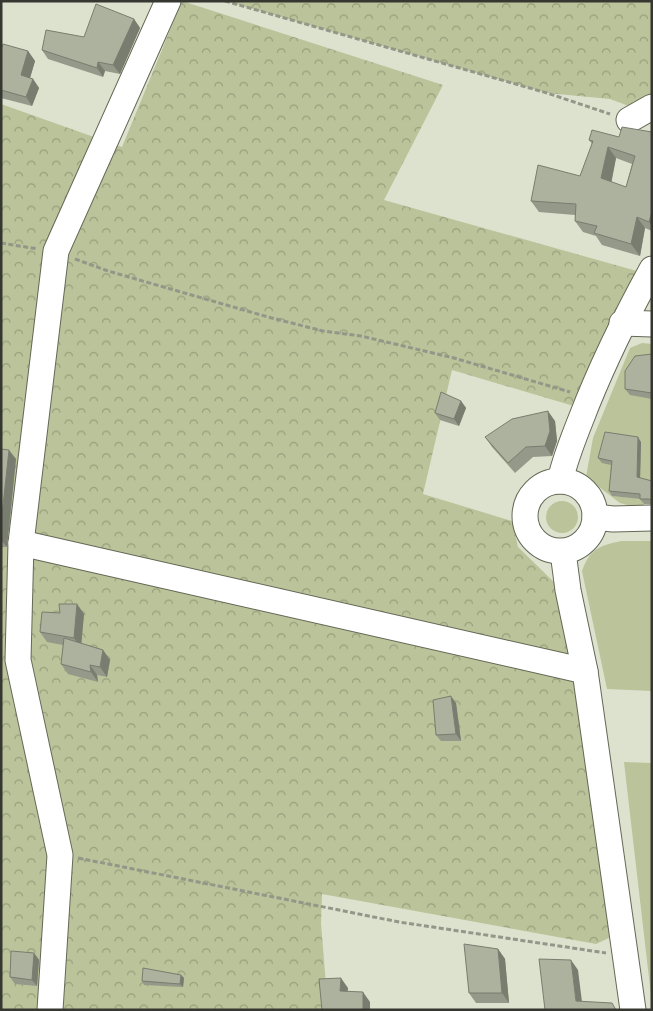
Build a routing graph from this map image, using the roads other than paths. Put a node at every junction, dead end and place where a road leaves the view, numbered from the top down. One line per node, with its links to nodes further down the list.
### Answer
1 (168, 1): 10 (street)
2 (652, 107): 3 (street)
3 (641, 122)
4 (652, 269): 5 (street)
5 (622, 323): 6 (street); 7 (street)
6 (652, 324)
7 (560, 481): 8 (street); 11 (street)
8 (595, 517): 9 (street); 11 (street)
9 (652, 518)
10 (21, 543): 12 (street); 13 (street)
11 (563, 552): 12 (street)
12 (585, 671): 14 (street)
13 (50, 1010)
14 (633, 1010)

